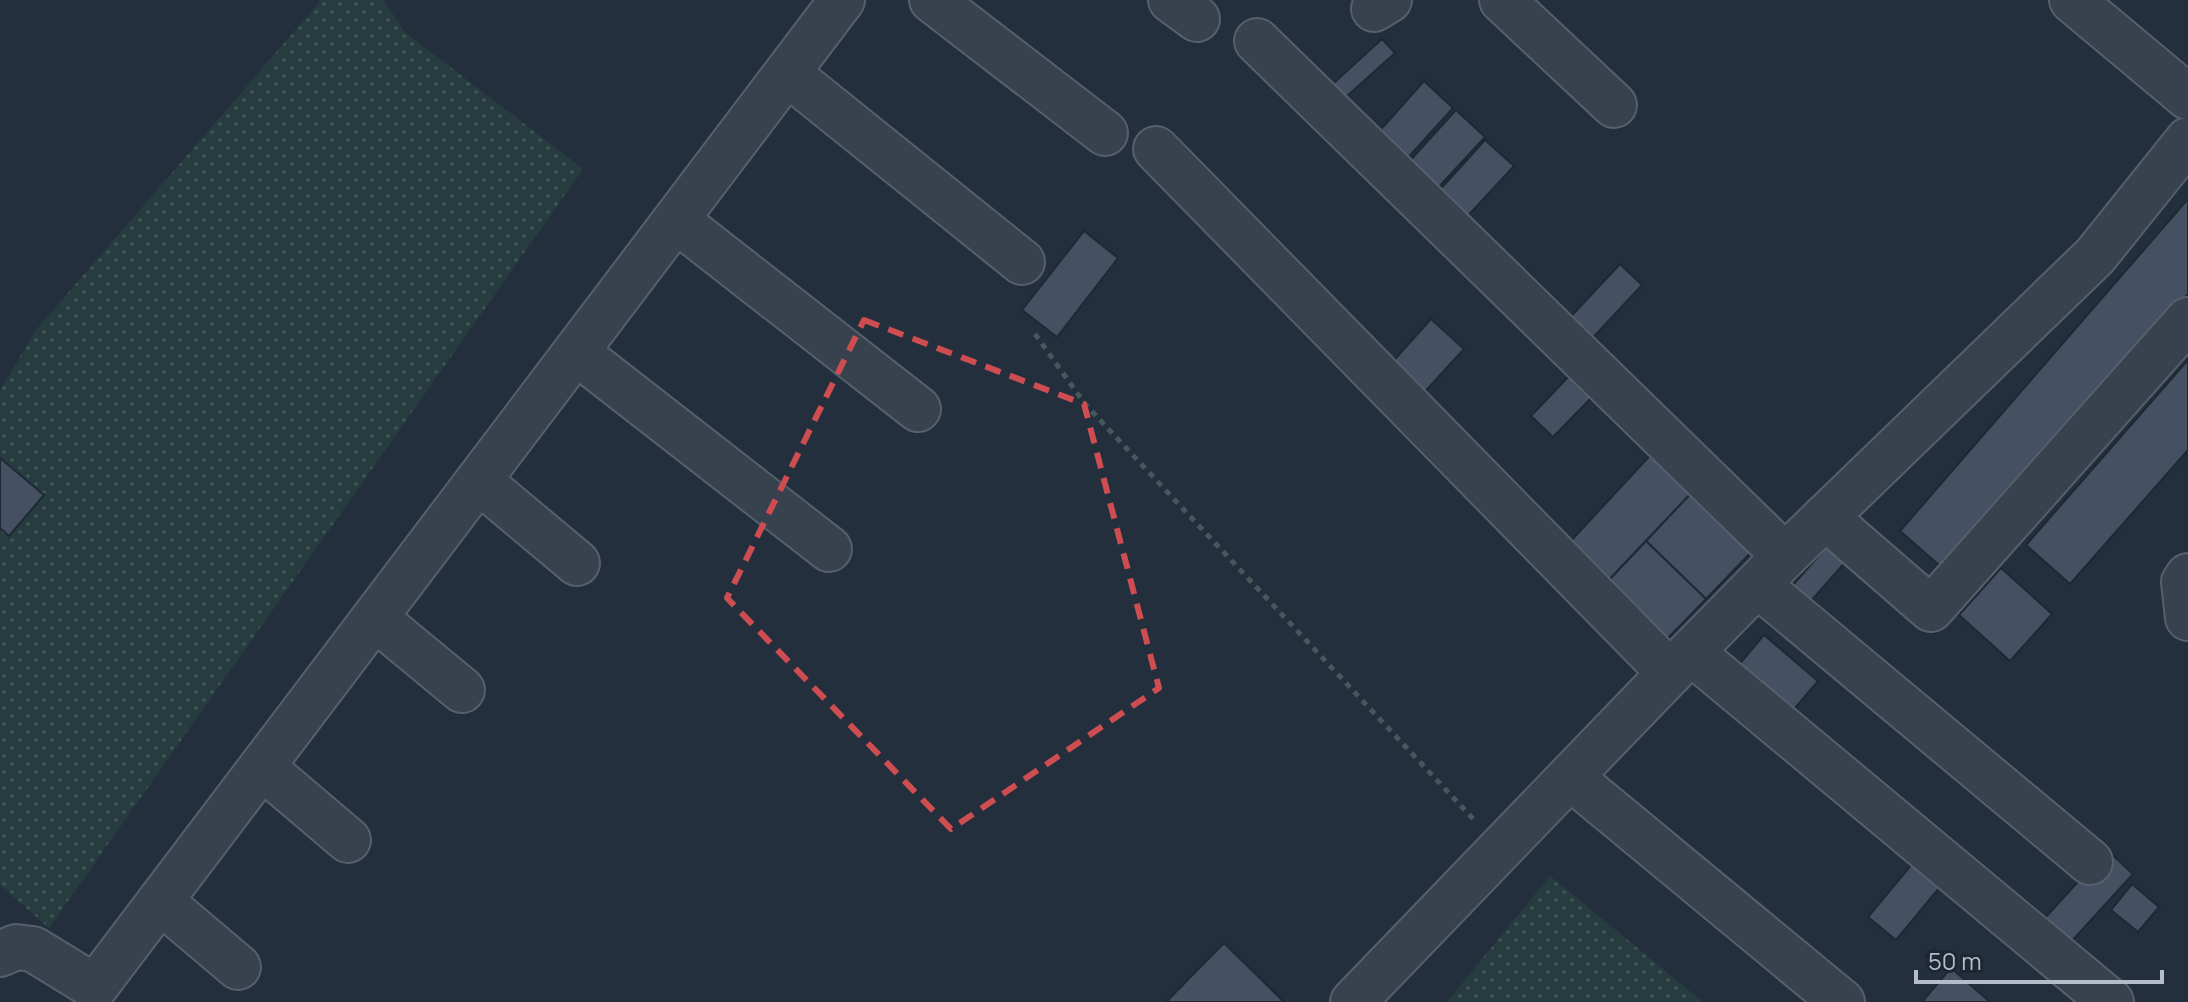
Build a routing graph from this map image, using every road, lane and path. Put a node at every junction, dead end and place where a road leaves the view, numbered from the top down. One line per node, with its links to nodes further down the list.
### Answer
1 (842, 0): 6 (street)
2 (932, 0): 9 (street)
3 (1502, 0): 8 (street)
4 (2072, 0): 7 (street)
5 (1257, 41): 22 (street)
6 (787, 73): 12 (street); 13 (street)
7 (2188, 97)
8 (1614, 105)
9 (1105, 133)
10 (2188, 140): 19 (street)
11 (1156, 149): 26 (street)
12 (676, 220): 16 (street); 17 (street)
13 (1022, 262)
14 (2188, 320): 19 (street)
15 (1035, 334): 31 (path)
16 (576, 352): 18 (street); 20 (street)
17 (918, 409)
18 (479, 481): 21 (street); 24 (street)
19 (1825, 517): 22 (street)
20 (829, 549)
21 (577, 563)
22 (1772, 571): 26 (street); 32 (street)
23 (2188, 576): 25 (street)
24 (375, 618): 27 (street); 28 (street)
25 (2188, 618)
26 (1681, 663): 29 (street); 38 (street)
27 (462, 690)
28 (262, 767): 30 (street); 33 (street)
29 (1570, 777): 31 (street); 37 (street)
30 (348, 840)
31 (1503, 847): 36 (street)
32 (2090, 862)
33 (160, 901): 34 (street); 35 (street)
34 (0, 954)
35 (238, 967)
36 (1353, 1002)
37 (1842, 1002)
38 (2111, 1002)

